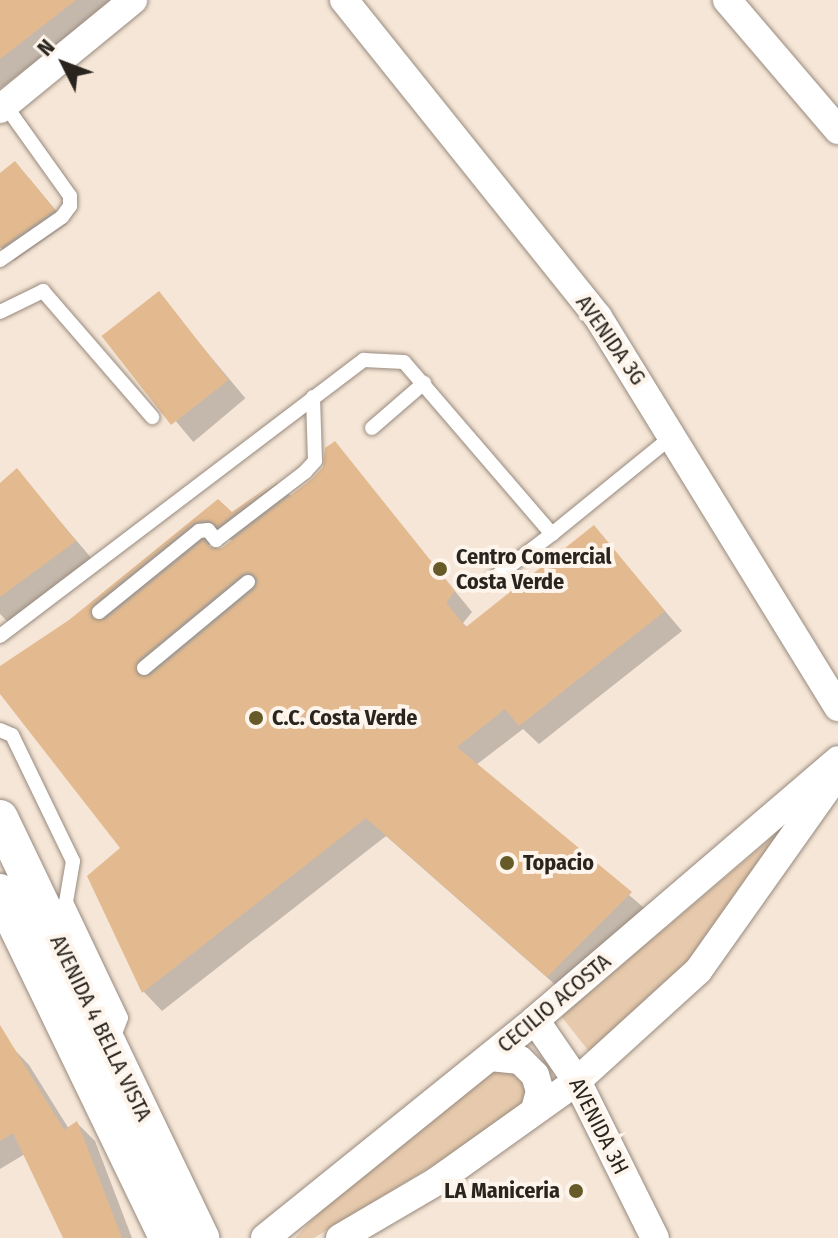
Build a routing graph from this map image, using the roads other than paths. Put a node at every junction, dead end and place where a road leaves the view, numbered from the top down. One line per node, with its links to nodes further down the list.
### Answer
1 (133, 0): 4 (street)
2 (344, 0): 12 (street, AVENIDA 3G)
3 (727, 0): 5 (street)
4 (2, 107): 6 (lane)
5 (838, 130)
6 (0, 260)
7 (0, 312): 10 (lane)
8 (424, 383): 9 (lane); 11 (lane); 13 (lane)
9 (313, 397): 16 (lane); 17 (lane)
10 (152, 417)
11 (372, 428)
12 (675, 434): 13 (lane); 19 (street, AVENIDA 3G)
13 (552, 534): 14 (lane)
14 (494, 578)
15 (248, 582): 18 (lane)
16 (99, 612)
17 (0, 636)
18 (144, 668)
19 (838, 707)
20 (0, 730): 26 (lane)
21 (838, 760): 25 (street, CECILIO ACOSTA)
22 (838, 773): 28 (street)
23 (0, 818): 26 (street, AVENIDA 4 BELLA VISTA)
24 (0, 892): 30 (street, AVENIDA 4 BELLA VISTA)
25 (535, 1020): 27 (street, CECILIO ACOSTA); 28 (street, AVENIDA 3H)
26 (110, 1047): 31 (street, AVENIDA 4 BELLA VISTA)
27 (490, 1057): 29 (street); 32 (street, CECILIO ACOSTA)
28 (577, 1081): 29 (street); 34 (street, AVENIDA 3H)
29 (535, 1110): 33 (street)
30 (167, 1238)
31 (201, 1238)
32 (265, 1238)
33 (340, 1238)
34 (655, 1238)

